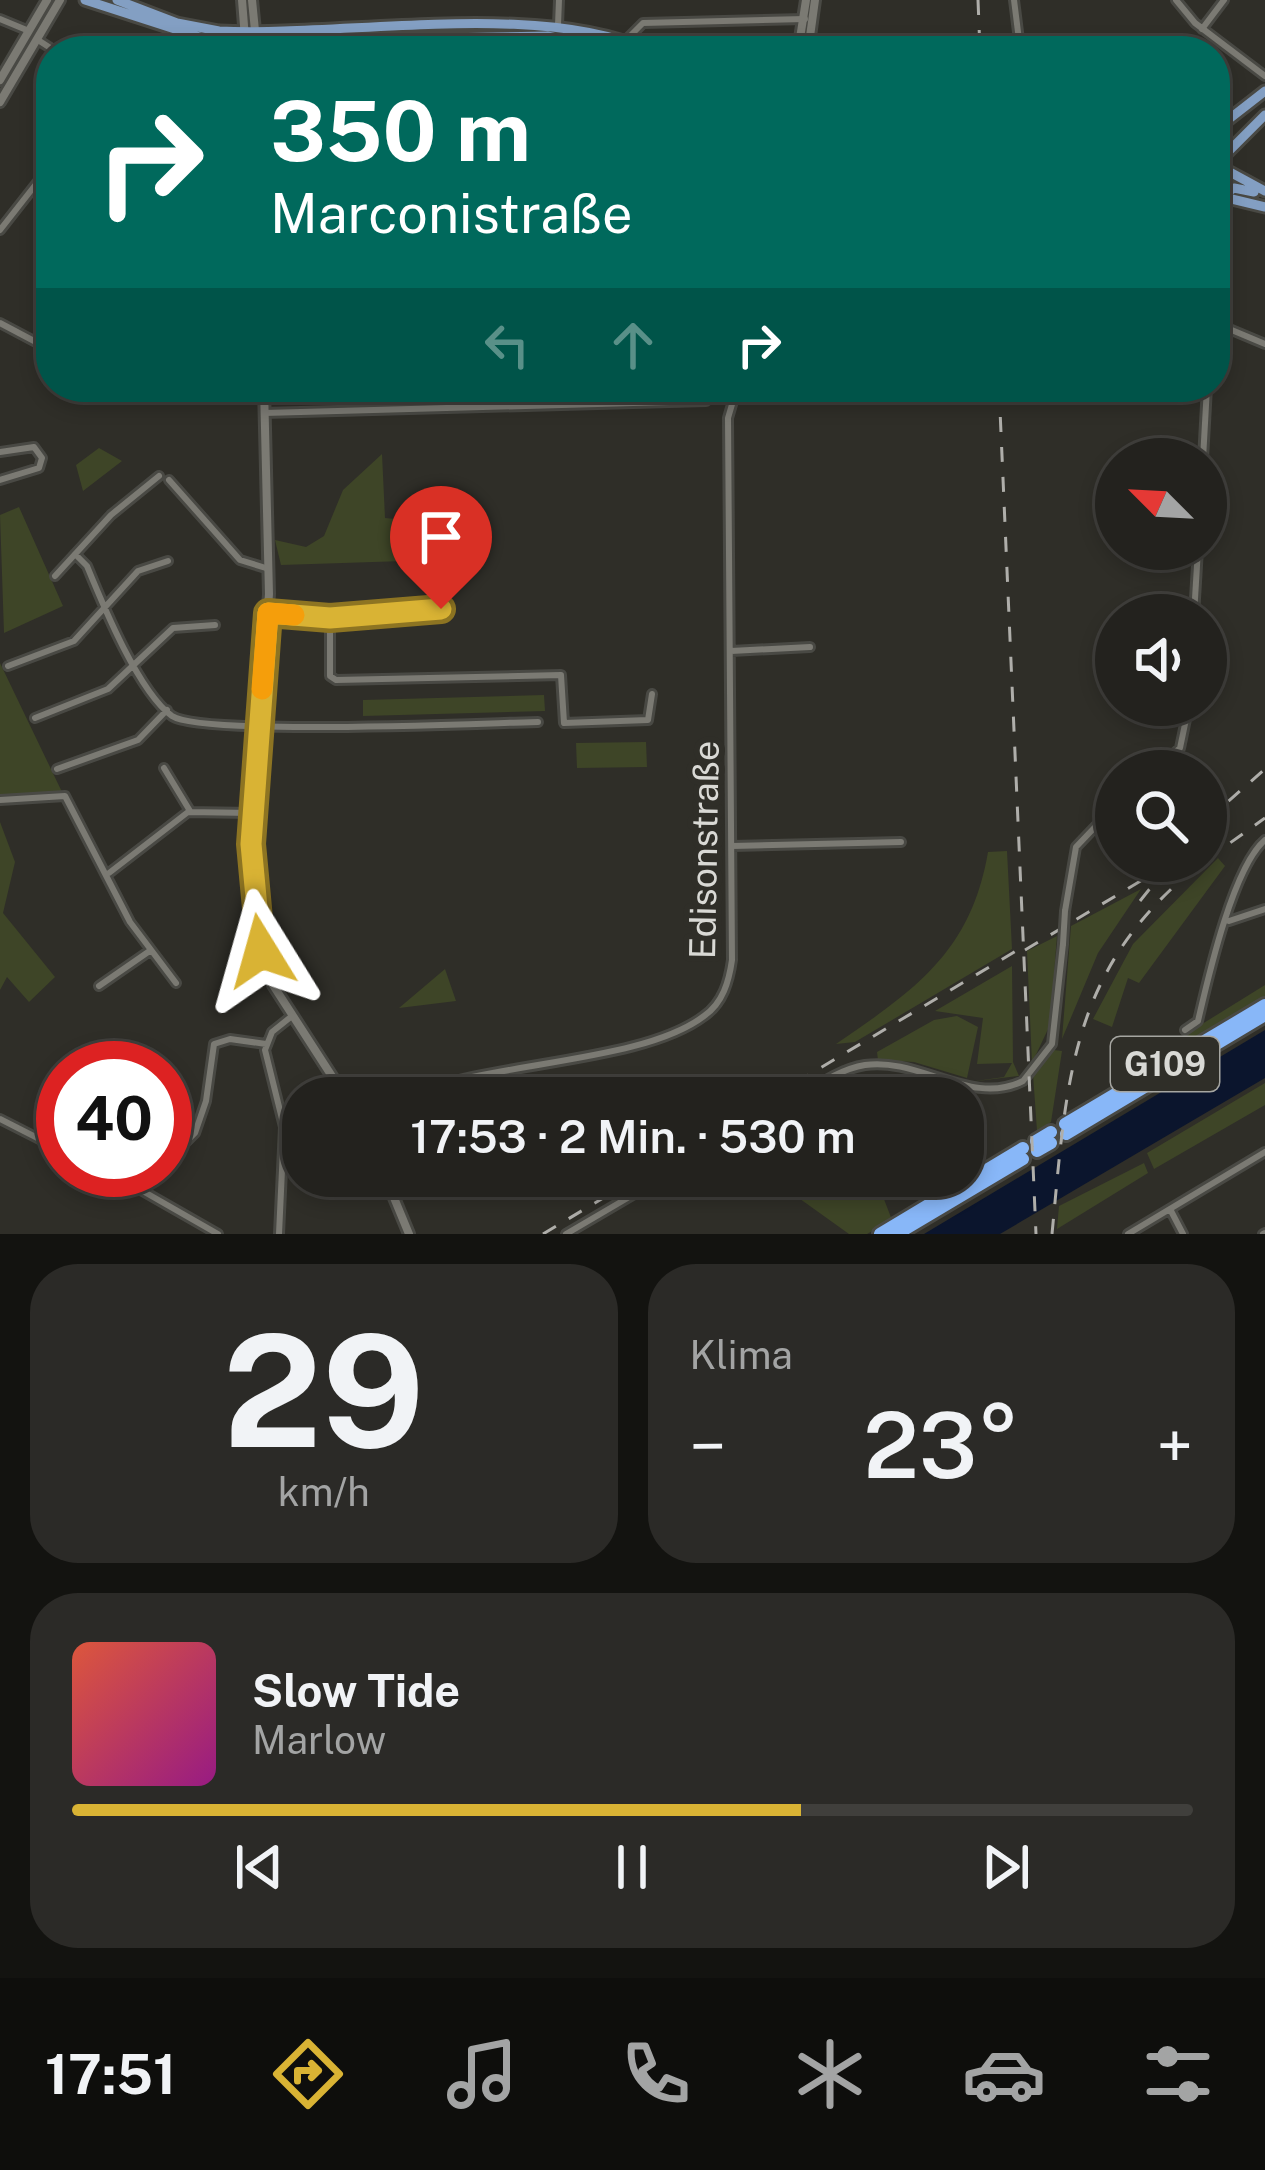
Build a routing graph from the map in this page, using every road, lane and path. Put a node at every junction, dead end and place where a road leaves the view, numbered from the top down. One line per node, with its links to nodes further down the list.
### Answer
1 (47, 0): 16 (street)
2 (60, 0): 17 (street)
3 (85, 0): 18 (main road)
4 (117, 0): 19 (main road)
5 (242, 0): 20 (street)
6 (252, 0): 21 (street)
7 (559, 0): 14 (street)
8 (810, 0): 13 (street)
9 (1015, 0): 27 (street)
10 (1176, 0): 15 (street)
11 (1224, 0): 15 (street)
12 (0, 19): 16 (street)
13 (810, 19): 24 (street); 25 (street); 26 (street)
14 (558, 25): 22 (main road); 23 (main road)
15 (1202, 29): 28 (street)
16 (28, 31): 32 (street)
17 (39, 36)
18 (185, 36)
19 (227, 36)
20 (250, 36)
21 (251, 36)
22 (359, 36)
23 (608, 36)
24 (630, 36)
25 (804, 36)
26 (809, 36)
27 (1017, 36)
28 (1211, 36)
29 (36, 41): 34 (street)
30 (1230, 50): 31 (street)
31 (1265, 76)
32 (0, 80)
33 (1265, 91): 36 (main road)
34 (0, 102)
35 (1265, 116): 37 (main road)
36 (1230, 122)
37 (1233, 152): 38 (main road); 39 (main road)
38 (1230, 154)
39 (1230, 164)
40 (1230, 173): 43 (main road)
41 (36, 184): 46 (street)
42 (1230, 191): 43 (main road)
43 (1265, 193)
44 (1230, 201): 45 (main road)
45 (1265, 208)
46 (0, 230)
47 (0, 323): 49 (street)
48 (1230, 329): 50 (street)
49 (36, 342)
50 (1265, 344)
51 (264, 402): 55 (street)
52 (638, 402): 55 (street)
53 (734, 402): 71 (street, Edisonstraße)
54 (1207, 402): 56 (street)
55 (264, 413): 63 (street)
56 (1204, 438)
57 (0, 452): 59 (street)
58 (159, 476): 61 (street)
59 (0, 480)
60 (169, 480): 63 (street)
61 (75, 554): 64 (street); 65 (street)
62 (168, 561): 65 (street)
63 (269, 569): 67 (street)
64 (55, 576)
65 (107, 606): 72 (street); 73 (street)
66 (441, 609): 68 (street)
67 (268, 613): 68 (street); 78 (street)
68 (330, 618): 74 (street)
69 (215, 625): 72 (street)
70 (810, 646): 71 (street)
71 (731, 652): 87 (street, Edisonstraße)
72 (136, 665): 75 (street); 76 (street)
73 (8, 666)
74 (652, 694)
75 (167, 710): 78 (street); 80 (street)
76 (35, 718)
77 (538, 722): 78 (street)
78 (259, 726): 83 (street)
79 (164, 768): 82 (street)
80 (57, 769)
81 (0, 800): 88 (street)
82 (190, 811): 83 (street); 88 (street)
83 (252, 813): 96 (street)
84 (1095, 827): 103 (street, bridge)
85 (1265, 840): 90 (street)
86 (902, 842): 87 (street)
87 (732, 846): 100 (street, Edisonstraße)
88 (109, 873): 91 (street)
89 (1265, 909): 90 (street)
90 (1229, 922): 97 (street)
91 (151, 950): 92 (street); 93 (street)
92 (176, 983)
93 (99, 986)
94 (1265, 1005): 107 (highway, G109)
95 (1265, 1015): 107 (highway, G109)
96 (292, 1016): 98 (street); 99 (street)
97 (1184, 1030)
98 (266, 1044): 105 (street); 114 (street)
99 (332, 1077)
100 (468, 1077)
101 (832, 1077): 102 (street, bridge)
102 (942, 1077)
103 (984, 1089)
104 (0, 1119): 106 (street)
105 (192, 1136)
106 (36, 1137)
107 (1044, 1141): 117 (highway, G109); 118 (highway, G109)
108 (1265, 1152): 112 (street)
109 (153, 1197): 113 (street)
110 (394, 1197): 115 (street)
111 (629, 1197): 116 (street)
112 (1170, 1209): 119 (street); 120 (street)
113 (218, 1234)
114 (279, 1234)
115 (409, 1234)
116 (566, 1234)
117 (880, 1234)
118 (897, 1234)
119 (1128, 1234)
120 (1183, 1234)

